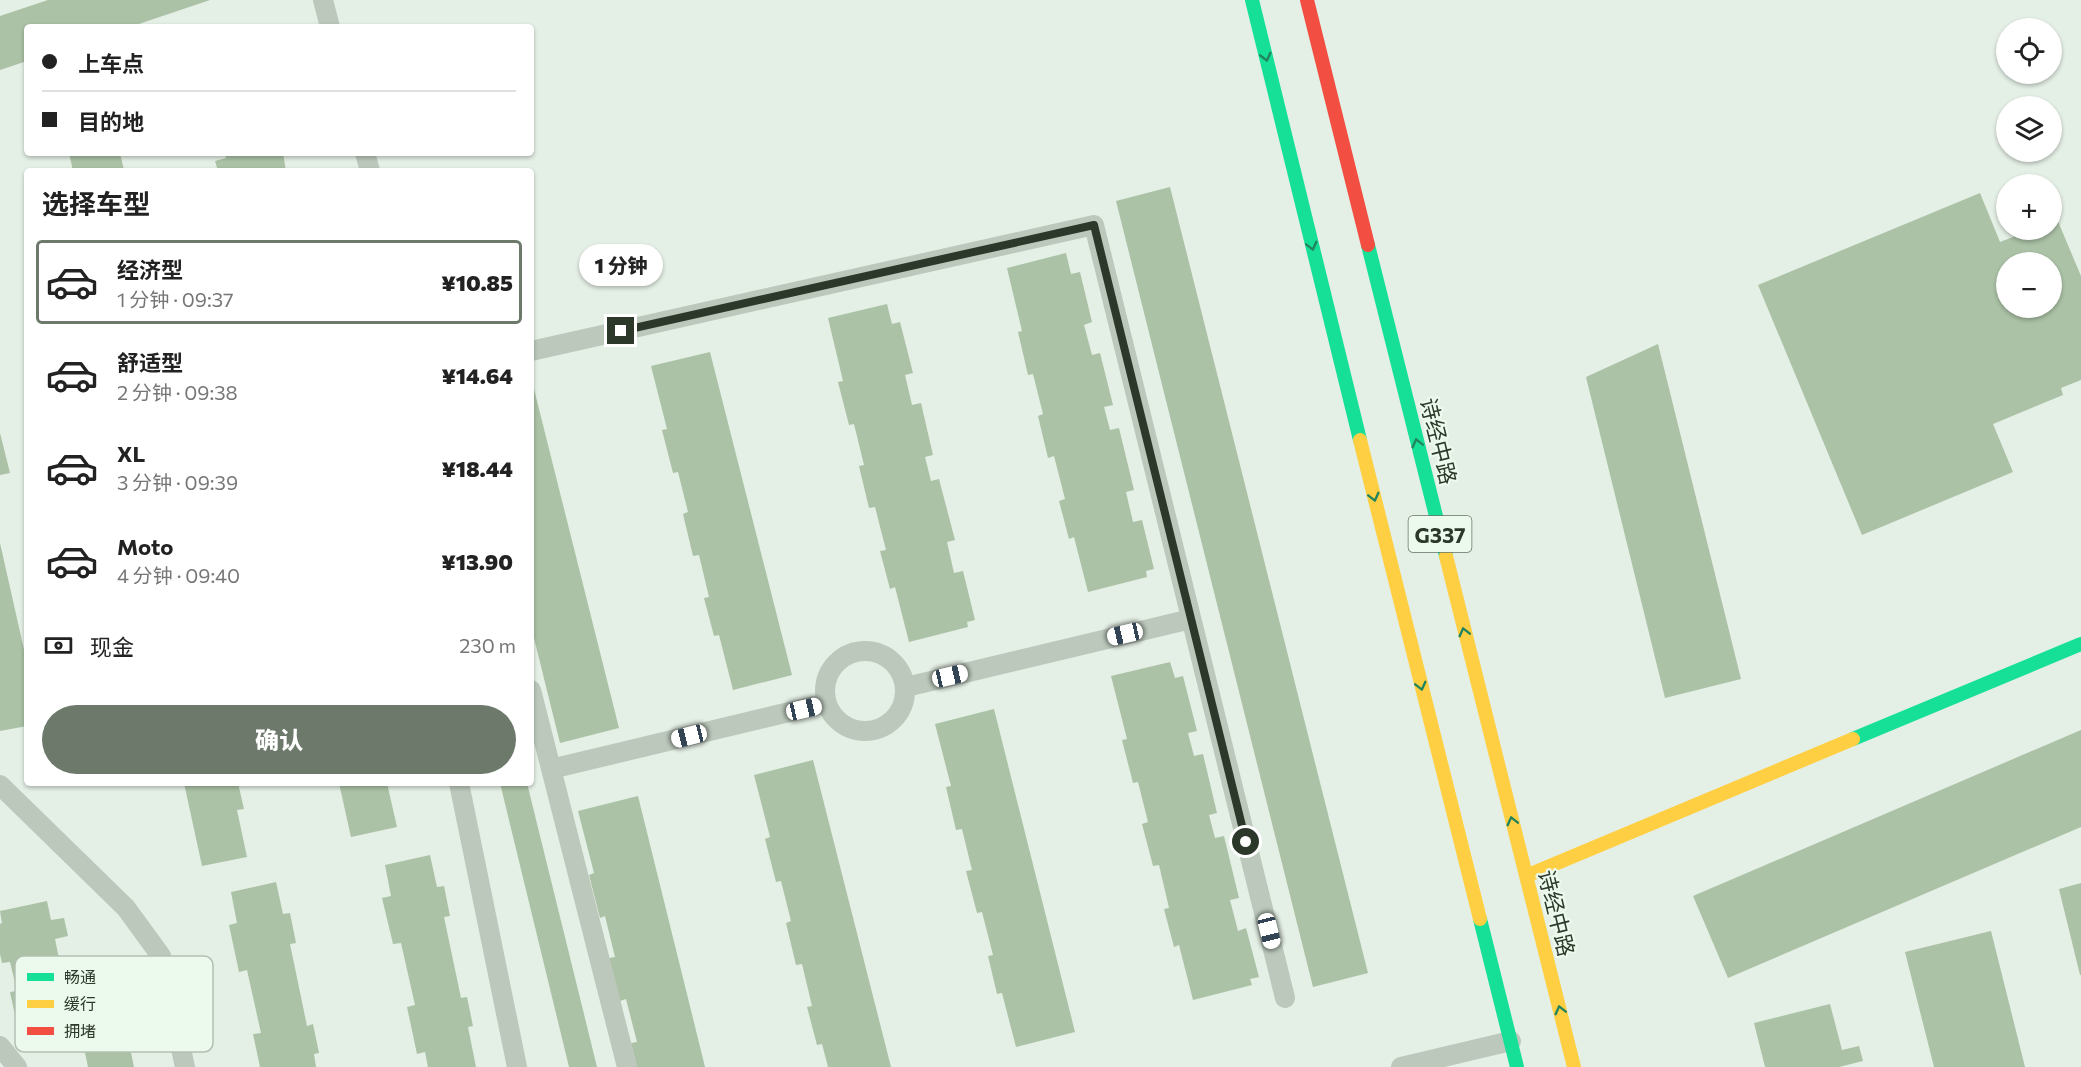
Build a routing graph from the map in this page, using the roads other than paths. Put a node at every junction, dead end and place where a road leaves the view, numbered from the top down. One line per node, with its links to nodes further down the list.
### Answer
1 (323, 0): 4 (lane)
2 (1252, 0): 17 (main road, G337, one-way to 17)
3 (1307, 0): 14 (main road, 诗经中路 / G337, one-way to 3)
4 (329, 24)
5 (534, 350): 6 (lane)
6 (1191, 619): 8 (lane); 16 (lane)
7 (2081, 644): 14 (main road)
8 (906, 687): 10 (lane); 10 (lane)
9 (534, 702): 11 (lane)
10 (827, 704): 11 (lane)
11 (551, 769): 23 (lane)
12 (0, 785): 15 (lane)
13 (460, 786): 22 (lane)
14 (1526, 876): 26 (main road, 诗经中路 / G337, one-way to 14)
15 (161, 956)
16 (1285, 998)
17 (1511, 1041): 24 (lane); 25 (main road, G337)
18 (0, 1046): 20 (lane)
19 (182, 1052): 21 (lane)
20 (17, 1067)
21 (185, 1067)
22 (517, 1067)
23 (627, 1067)
24 (1401, 1067)
25 (1517, 1067)
26 (1574, 1067)

